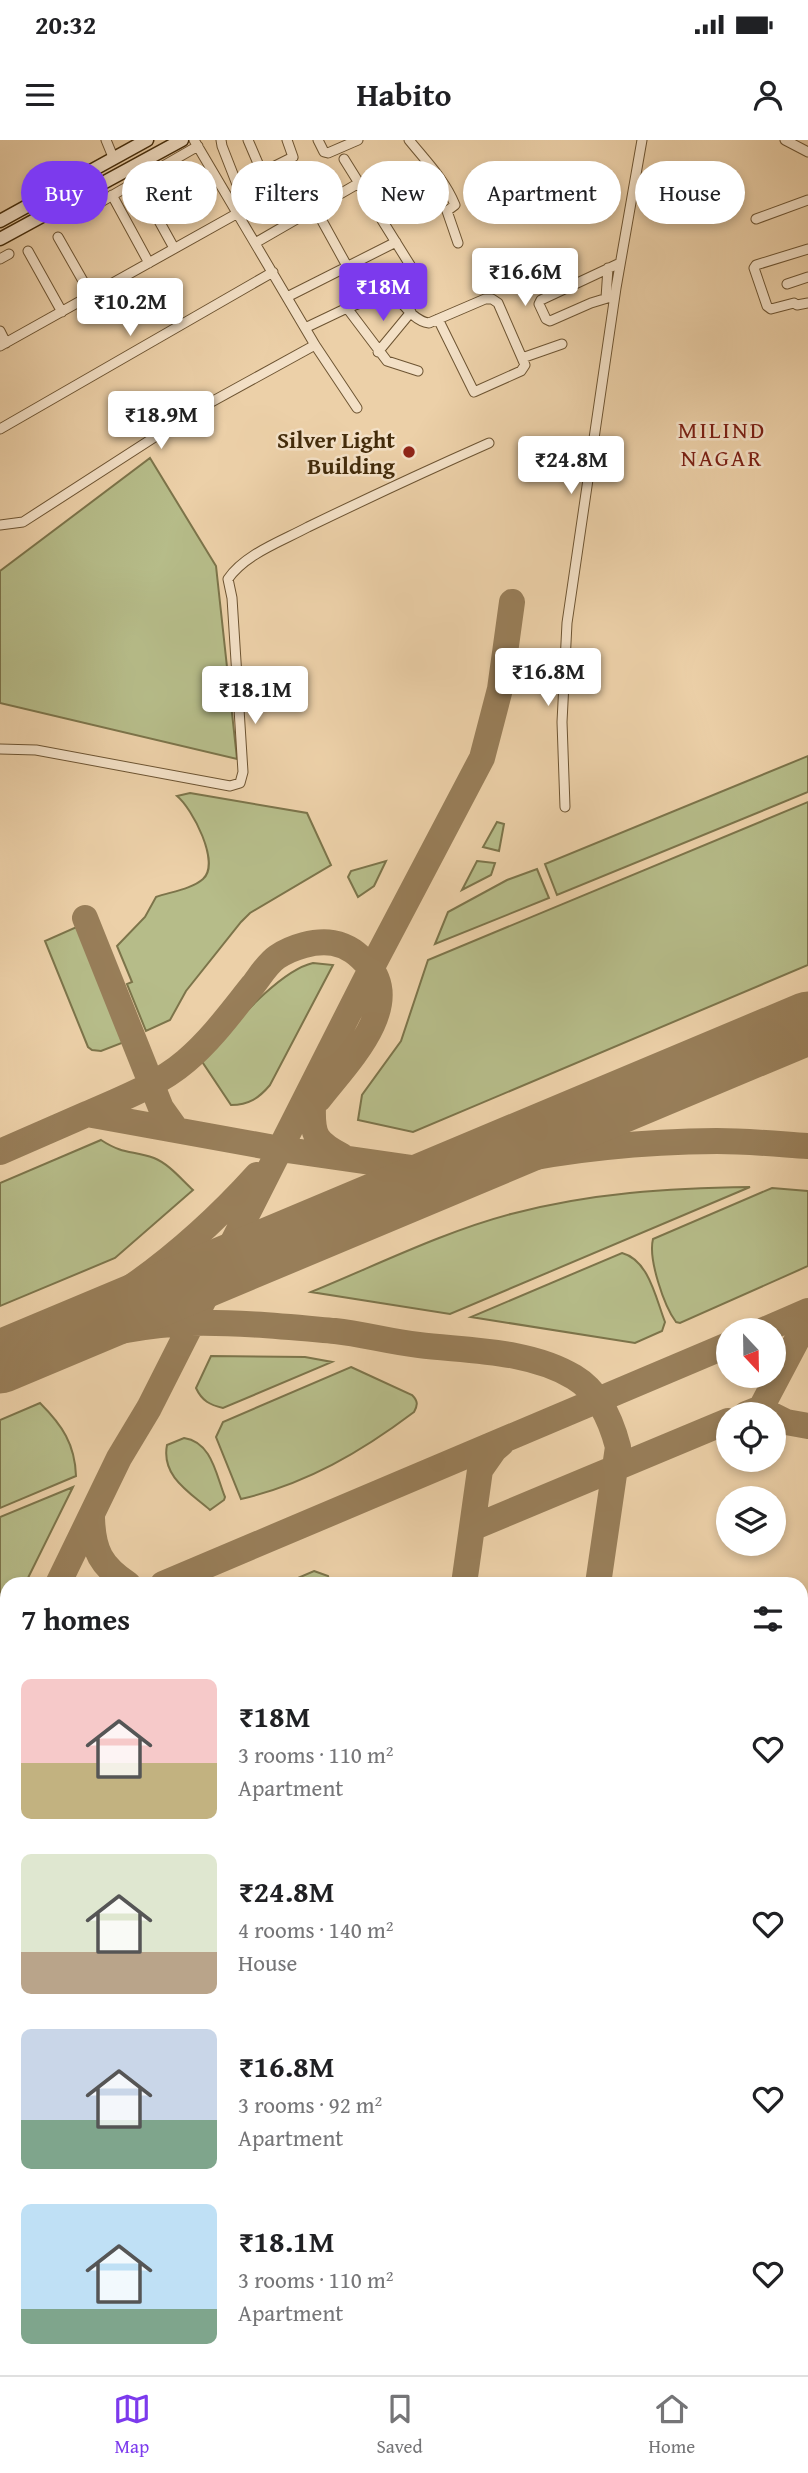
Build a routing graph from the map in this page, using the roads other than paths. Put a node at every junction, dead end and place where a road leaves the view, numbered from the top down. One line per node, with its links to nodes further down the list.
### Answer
1 (106, 140): 14 (street)
2 (147, 140): 14 (main road)
3 (182, 140): 33 (main road)
4 (221, 140): 17 (street)
5 (248, 140): 6 (street)
6 (287, 140)
7 (318, 140): 8 (street)
8 (358, 140)
9 (409, 140): 36 (street)
10 (642, 140): 42 (street)
11 (785, 140): 13 (street)
12 (196, 143): 16 (street); 23 (street)
13 (808, 152)
14 (113, 158): 26 (main road)
15 (345, 159): 18 (street)
16 (168, 161)
17 (231, 169)
18 (357, 180)
19 (122, 189): 20 (street)
20 (112, 195): 21 (street); 43 (street)
21 (108, 197)
22 (808, 200): 25 (street)
23 (231, 203)
24 (231, 216): 37 (street)
25 (756, 219)
26 (0, 221)
27 (160, 224): 37 (street)
28 (244, 224): 35 (street)
29 (288, 224): 35 (street)
30 (324, 224): 44 (street)
31 (385, 224): 34 (street)
32 (58, 237): 51 (street)
33 (0, 239)
34 (396, 242): 44 (street); 49 (street)
35 (255, 243): 46 (street)
36 (458, 243)
37 (174, 248): 43 (street)
38 (808, 249): 53 (street)
39 (28, 251): 55 (street)
40 (9, 254): 41 (street)
41 (0, 259)
42 (620, 262): 45 (street); 50 (street)
43 (149, 263): 51 (street)
44 (347, 267): 52 (street)
45 (608, 268): 50 (street); 50 (street)
46 (273, 272): 52 (street); 67 (street)
47 (808, 277): 48 (street)
48 (787, 284)
49 (391, 291): 54 (street); 56 (street)
50 (611, 294): 71 (street)
51 (91, 295): 55 (street)
52 (287, 297): 58 (street)
53 (808, 303)
54 (346, 308): 58 (street); 63 (street)
55 (62, 312): 60 (street)
56 (411, 312): 57 (street); 63 (street)
57 (438, 319): 64 (street); 64 (street)
58 (305, 328): 62 (street)
59 (0, 331): 60 (street)
60 (3, 344)
61 (562, 344): 64 (street)
62 (315, 345): 66 (street); 69 (street)
63 (378, 352): 65 (street)
64 (522, 358)
65 (418, 371)
66 (357, 408)
67 (0, 429)
68 (489, 443): 70 (street)
69 (0, 525)
70 (0, 749)
71 (565, 807)

